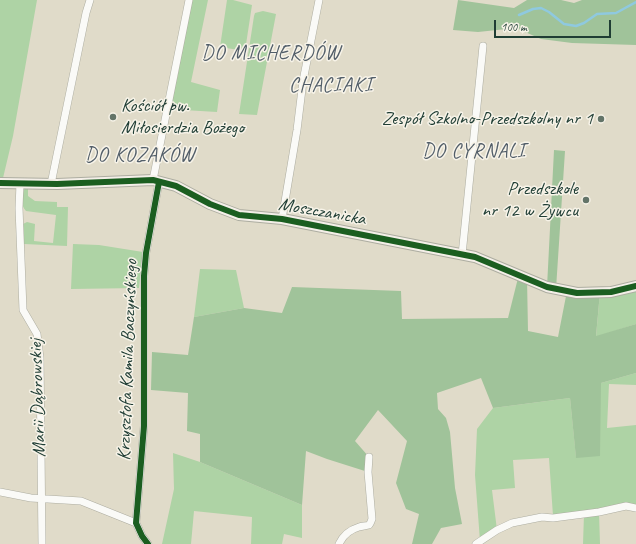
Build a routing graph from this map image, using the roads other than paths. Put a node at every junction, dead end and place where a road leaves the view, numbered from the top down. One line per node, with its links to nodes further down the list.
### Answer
1 (90, 0): 8 (street)
2 (189, 0): 5 (street, Krzysztofa Kamila Baczyńskiego)
3 (319, 0): 9 (street)
4 (483, 46): 10 (street)
5 (156, 181): 8 (street, Moszczanicka); 9 (street, Moszczanicka); 16 (street, Krzysztofa Kamila Baczyńskiego)
6 (1, 184): 7 (street, Moszczanicka)
7 (20, 184): 8 (street, Moszczanicka); 14 (street, Marii Dąbrowskiej)
8 (51, 184)
9 (282, 219): 10 (street, Moszczanicka)
10 (462, 255): 11 (street, Moszczanicka)
11 (636, 286)
12 (369, 457): 20 (street)
13 (0, 492): 14 (street)
14 (41, 499): 16 (street); 19 (street, Marii Dąbrowskiej)
15 (636, 508): 18 (street)
16 (136, 523): 17 (street)
17 (144, 542)
18 (478, 542)
19 (42, 544)
20 (339, 544)

